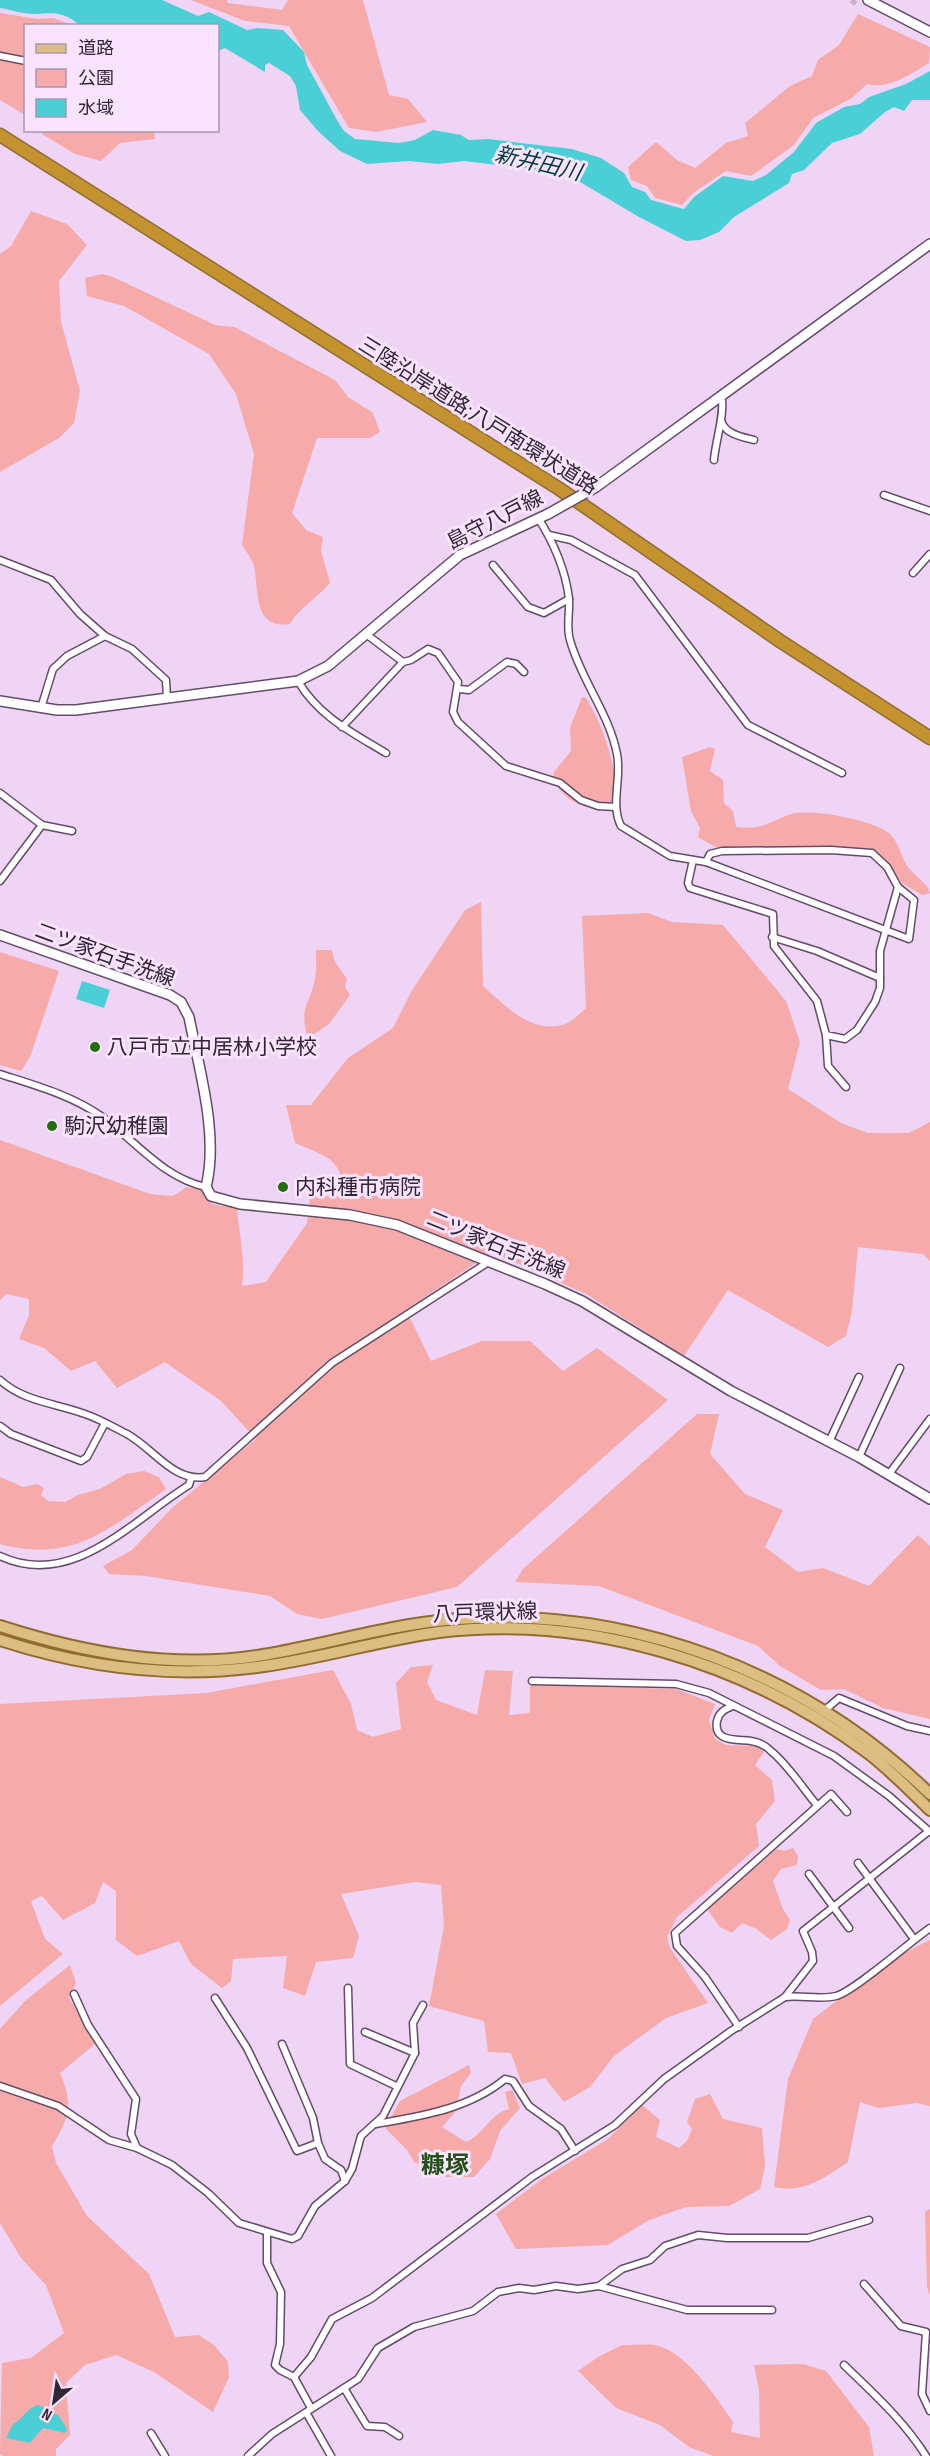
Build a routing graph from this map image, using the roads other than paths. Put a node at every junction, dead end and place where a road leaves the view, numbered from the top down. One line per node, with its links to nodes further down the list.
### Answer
1 (868, 0): 2 (street)
2 (930, 32)
3 (0, 56): 4 (street)
4 (24, 61)
5 (0, 135): 30 (highway, 三陸沿岸道路;八戸南環状道路)
6 (930, 244): 7 (street, 島守八戸線)
7 (721, 396): 8 (street); 13 (street, 島守八戸線, bridge)
8 (721, 418): 9 (street); 10 (street)
9 (754, 440)
10 (714, 460)
11 (884, 495): 12 (street)
12 (930, 511)
13 (538, 518): 14 (street); 20 (street, 島守八戸線)
14 (549, 536): 19 (street); 32 (street)
15 (930, 554): 18 (street)
16 (0, 560): 21 (street)
17 (493, 565): 19 (street)
18 (913, 573)
19 (569, 599): 34 (street)
20 (366, 634): 22 (street); 24 (street, 島守八戸線)
21 (105, 636): 26 (street); 28 (street)
22 (403, 662): 25 (street); 29 (street)
23 (524, 672): 25 (street)
24 (298, 681): 26 (street, 島守八戸線); 29 (street)
25 (459, 689): 34 (street)
26 (167, 699): 28 (street, 島守八戸線)
27 (0, 701): 28 (street, 島守八戸線)
28 (41, 708)
29 (342, 727): 31 (street)
30 (930, 738)
31 (386, 753)
32 (842, 773)
33 (0, 793): 35 (street)
34 (616, 807): 37 (street)
35 (42, 825): 36 (street); 39 (street)
36 (72, 831)
37 (693, 860): 38 (street); 43 (street)
38 (706, 862): 40 (street); 41 (street)
39 (1, 878)
40 (898, 887): 41 (street); 41 (street)
41 (885, 931): 44 (street)
42 (0, 935): 48 (street, 二ツ家石手洗線)
43 (772, 937): 44 (street); 45 (street)
44 (880, 978): 45 (street)
45 (826, 1035): 47 (street)
46 (0, 1074): 48 (street)
47 (846, 1087)
48 (206, 1187): 49 (street, 二ツ家石手洗線)
49 (490, 1261): 56 (street, 二ツ家石手洗線); 59 (street)
50 (900, 1368): 57 (street)
51 (859, 1377): 56 (street)
52 (1, 1383): 54 (street)
53 (930, 1419): 58 (street)
54 (105, 1423): 55 (street); 59 (street)
55 (0, 1425)
56 (829, 1442): 57 (street, 二ツ家石手洗線)
57 (859, 1457): 58 (street, 二ツ家石手洗線)
58 (889, 1474): 60 (street, 二ツ家石手洗線)
59 (192, 1478): 61 (street)
60 (930, 1498)
61 (0, 1556)
62 (0, 1626): 66 (main road, 八戸環状線)
63 (0, 1640): 70 (main road, 八戸環状線)
64 (532, 1681): 65 (street)
65 (733, 1706): 69 (street); 72 (street)
66 (825, 1710): 67 (street); 68 (main road, 八戸環状線)
67 (930, 1731)
68 (930, 1794)
69 (816, 1804): 71 (street); 85 (street)
70 (930, 1810)
71 (847, 1812)
72 (930, 1831): 75 (street)
73 (858, 1863): 75 (street)
74 (810, 1874): 76 (street)
75 (869, 1880): 76 (street); 79 (street)
76 (834, 1907): 77 (street); 82 (street)
77 (849, 1928)
78 (930, 1928): 79 (street)
79 (914, 1939): 82 (street)
80 (348, 1988): 90 (street)
81 (74, 1994): 93 (street)
82 (785, 1997): 85 (street)
83 (215, 1998): 92 (street)
84 (423, 2005): 88 (street)
85 (739, 2027): 94 (street)
86 (365, 2032): 88 (street)
87 (282, 2044): 92 (street)
88 (415, 2052): 90 (street)
89 (0, 2086): 93 (street)
90 (396, 2086): 91 (street)
91 (376, 2124): 94 (street); 95 (street)
92 (318, 2143): 95 (street)
93 (137, 2148): 97 (street)
94 (575, 2151): 102 (street)
95 (345, 2181): 97 (street)
96 (869, 2220): 99 (street)
97 (267, 2234): 102 (street)
98 (864, 2284): 105 (street)
99 (599, 2286): 100 (street); 103 (street)
100 (772, 2310)
101 (844, 2365): 111 (street)
102 (294, 2377): 104 (street)
103 (344, 2388): 104 (street); 107 (street)
104 (309, 2411): 109 (street); 110 (street)
105 (930, 2411)
106 (151, 2433): 108 (street)
107 (399, 2436)
108 (165, 2456)
109 (248, 2456)
110 (331, 2456)
111 (926, 2456)

